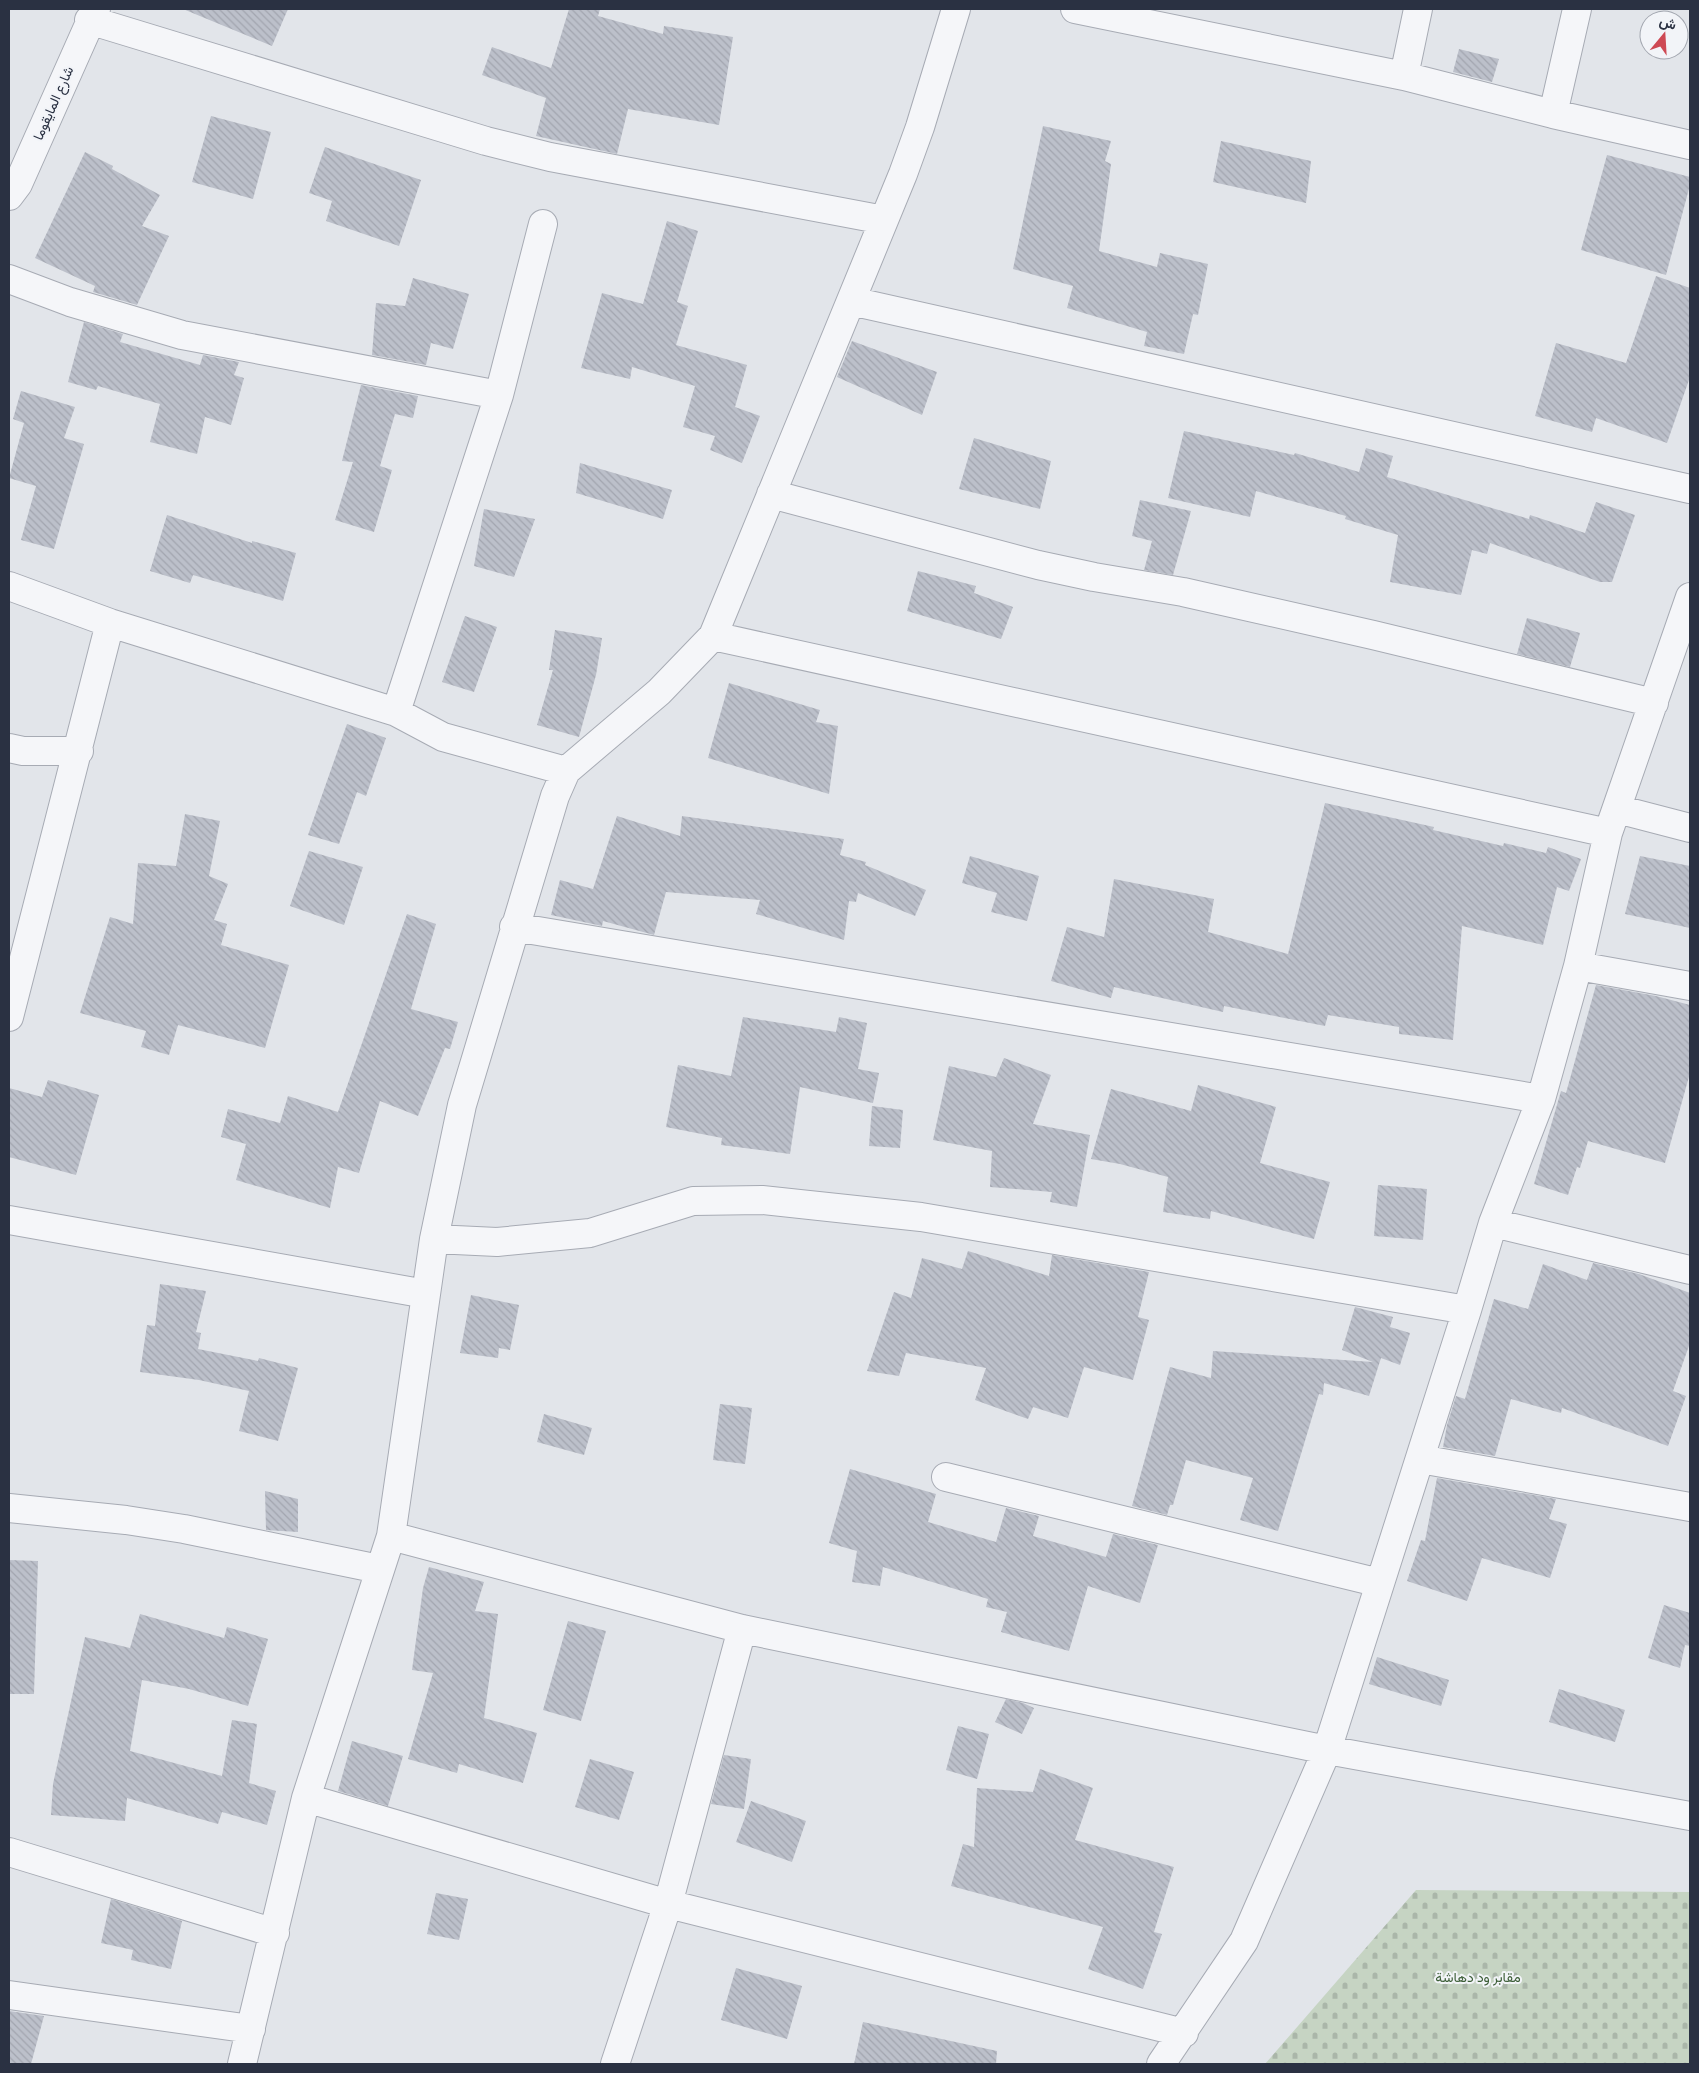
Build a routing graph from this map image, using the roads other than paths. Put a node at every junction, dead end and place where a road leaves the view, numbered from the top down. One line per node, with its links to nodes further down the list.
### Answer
1 (956, 9): 10 (street)
2 (1075, 9): 6 (street)
3 (1418, 9): 6 (street)
4 (1578, 9): 7 (street)
5 (93, 15): 9 (street, شارع المايقوما); 10 (street)
6 (1404, 76): 7 (street)
7 (1553, 114): 8 (street)
8 (1690, 145)
9 (12, 187)
10 (884, 220): 13 (street)
11 (543, 224): 14 (street)
12 (9, 278): 14 (street)
13 (851, 301): 15 (street); 16 (street)
14 (499, 394): 22 (street)
15 (1690, 489)
16 (771, 494): 20 (street); 21 (street)
17 (9, 586): 19 (street)
18 (1690, 597): 21 (street)
19 (110, 623): 22 (street); 24 (street)
20 (712, 636): 25 (street); 26 (street)
21 (1654, 703): 26 (street)
22 (396, 712): 25 (street)
23 (9, 748): 24 (street)
24 (78, 751): 31 (street)
25 (566, 771): 28 (street)
26 (1613, 821): 27 (street); 29 (street)
27 (1690, 828)
28 (514, 927): 32 (street); 35 (street)
29 (1578, 966): 30 (street); 32 (street)
30 (1690, 986)
31 (9, 1017)
32 (1541, 1098): 34 (street)
33 (9, 1220): 37 (street)
34 (1492, 1223): 36 (street); 38 (street)
35 (434, 1239): 37 (street); 38 (street)
36 (1690, 1270)
37 (426, 1294): 43 (street)
38 (1467, 1310): 39 (street)
39 (1420, 1459): 41 (street); 45 (street)
40 (946, 1477): 45 (street)
41 (1690, 1507)
42 (9, 1508): 44 (street)
43 (391, 1536): 44 (street); 46 (street)
44 (379, 1569): 48 (street)
45 (1380, 1583): 47 (street)
46 (742, 1629): 47 (street); 51 (street)
47 (1327, 1750): 49 (street); 55 (street)
48 (306, 1798): 51 (street); 52 (street)
49 (1690, 1816)
50 (9, 1852): 52 (street)
51 (668, 1904): 55 (street); 57 (street)
52 (275, 1932): 54 (street)
53 (9, 1995): 54 (street)
54 (251, 2029): 56 (street)
55 (1184, 2033): 58 (street)
56 (242, 2064)
57 (615, 2064)
58 (1161, 2064)

